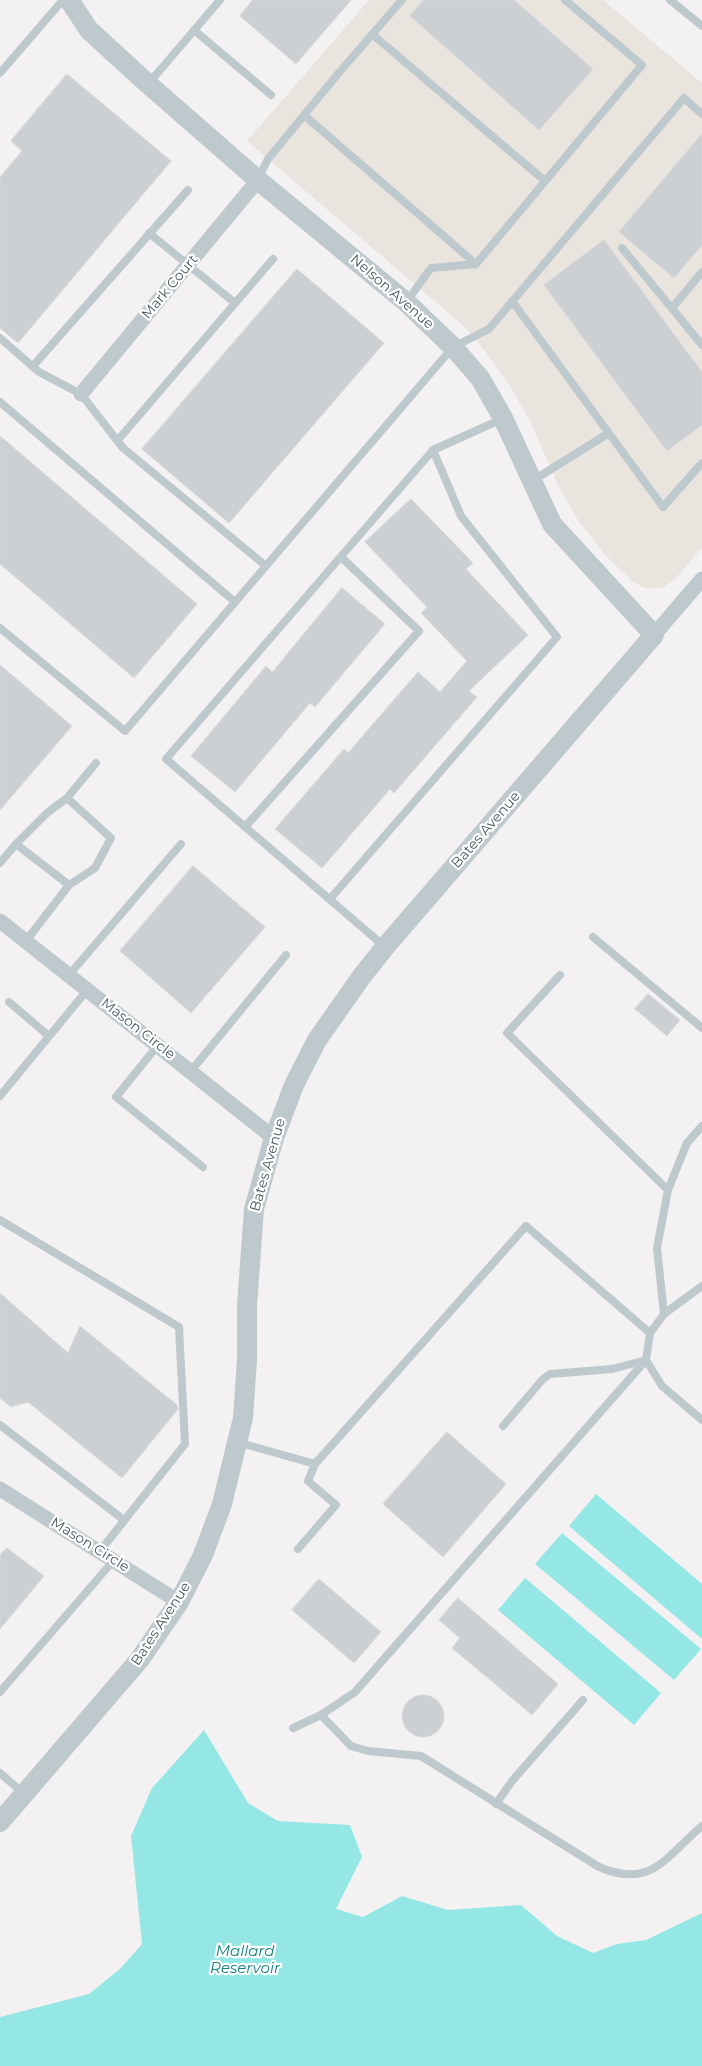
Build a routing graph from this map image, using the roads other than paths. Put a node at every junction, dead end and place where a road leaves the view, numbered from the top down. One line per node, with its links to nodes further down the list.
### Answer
1 (62, 0): 10 (lane)
2 (69, 0): 11 (street, Nelson Avenue)
3 (220, 0): 8 (lane)
4 (402, 0): 9 (lane)
5 (566, 0): 16 (lane)
6 (670, 0): 7 (lane)
7 (701, 24)
8 (194, 30): 11 (lane); 12 (lane)
9 (372, 34): 14 (lane); 16 (lane)
10 (0, 73)
11 (148, 84): 15 (street, Nelson Avenue)
12 (271, 95)
13 (702, 114): 24 (lane)
14 (304, 115): 15 (lane); 22 (lane)
15 (258, 180): 21 (street, Mark Court); 25 (street, Nelson Avenue)
16 (545, 181): 22 (lane)
17 (188, 190): 18 (lane)
18 (150, 233): 21 (lane); 31 (lane)
19 (622, 248): 27 (lane)
20 (273, 258): 26 (lane)
21 (189, 264): 26 (lane); 32 (street, Mark Court)
22 (476, 264): 25 (lane)
23 (702, 272): 27 (lane)
24 (512, 301): 30 (lane); 35 (lane)
25 (406, 302): 30 (street, Nelson Avenue)
26 (235, 303): 36 (lane)
27 (672, 308): 29 (lane)
28 (0, 338): 31 (lane)
29 (702, 345)
30 (453, 346): 34 (street, Nelson Avenue); 41 (lane)
31 (33, 366): 32 (lane)
32 (81, 394): 36 (lane)
33 (0, 402): 43 (lane)
34 (503, 418): 37 (lane); 39 (street, Nelson Avenue)
35 (608, 433): 38 (lane); 39 (lane)
36 (118, 440): 41 (lane)
37 (433, 450): 40 (lane); 53 (lane)
38 (702, 463)
39 (532, 481): 45 (street, Nelson Avenue)
40 (341, 557): 48 (lane); 48 (lane)
41 (266, 566): 43 (lane)
42 (702, 579): 45 (street, Bates Avenue)
43 (235, 602): 44 (lane)
44 (0, 628)
45 (654, 635): 57 (street, Bates Avenue)
46 (96, 763): 47 (lane)
47 (67, 798): 49 (lane); 52 (lane)
48 (245, 827): 53 (lane)
49 (16, 844): 51 (lane); 52 (lane)
50 (181, 844): 59 (lane)
51 (0, 863)
52 (69, 885): 56 (lane)
53 (330, 900): 57 (lane)
54 (0, 921): 56 (street, Mason Circle)
55 (593, 937): 63 (lane)
56 (26, 941): 59 (street, Mason Circle)
57 (385, 947): 69 (street, Bates Avenue)
58 (286, 955): 66 (lane)
59 (69, 975): 61 (street, Mason Circle)
60 (560, 975): 71 (lane)
61 (88, 989): 64 (lane); 65 (street, Mason Circle)
62 (9, 1002): 64 (lane)
63 (702, 1028)
64 (49, 1036): 67 (lane)
65 (158, 1044): 66 (street, Mason Circle); 70 (lane)
66 (191, 1071): 69 (street, Mason Circle)
67 (0, 1096)
68 (702, 1126): 71 (lane)
69 (274, 1138): 80 (street, Bates Avenue)
70 (203, 1167)
71 (668, 1190): 74 (lane)
72 (0, 1220): 83 (lane)
73 (702, 1286): 74 (lane)
74 (664, 1314): 75 (lane)
75 (650, 1333): 76 (lane); 81 (lane)
76 (646, 1360): 77 (lane); 79 (lane); 90 (lane)
77 (702, 1420)
78 (0, 1425): 83 (lane)
79 (503, 1426)
80 (237, 1442): 81 (lane); 87 (street, Bates Avenue)
81 (315, 1464): 84 (lane)
82 (0, 1489): 85 (street, Mason Circle)
83 (124, 1520): 85 (lane)
84 (298, 1550)
85 (100, 1551): 86 (street, Mason Circle)
86 (114, 1560): 87 (street, Mason Circle); 88 (lane)
87 (179, 1602): 93 (street, Bates Avenue)
88 (0, 1692)
89 (583, 1700): 94 (lane)
90 (320, 1714): 91 (lane); 94 (lane)
91 (293, 1728)
92 (0, 1773): 93 (lane)
93 (24, 1794): 95 (street, Bates Avenue)
94 (496, 1804): 96 (lane)
95 (0, 1822)
96 (702, 1826)

